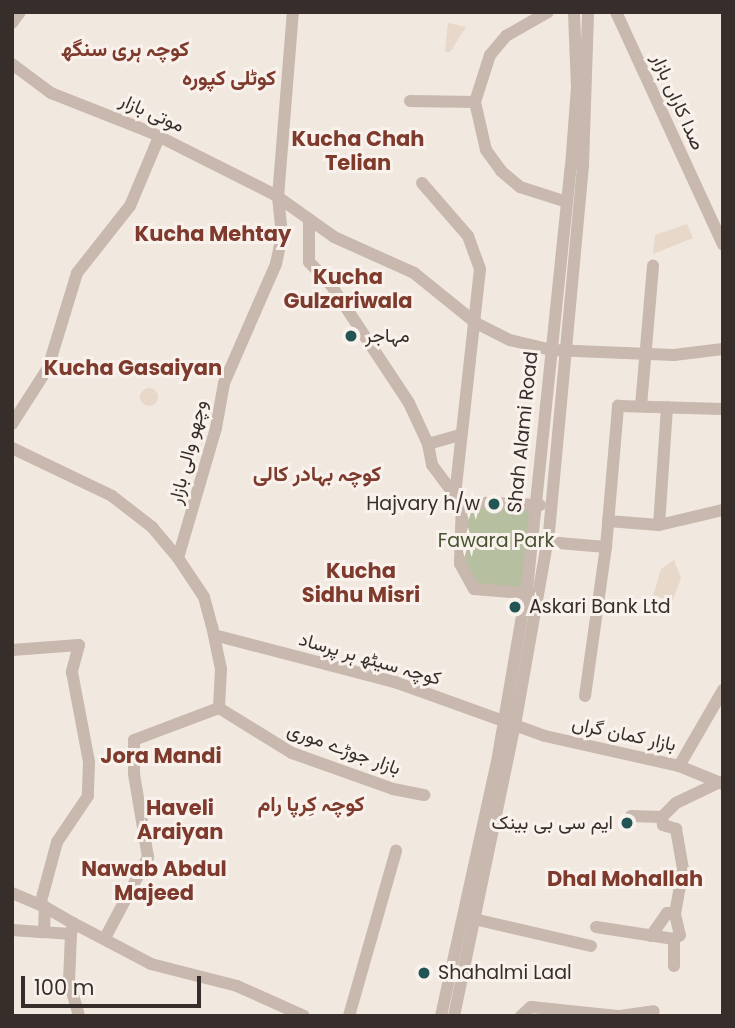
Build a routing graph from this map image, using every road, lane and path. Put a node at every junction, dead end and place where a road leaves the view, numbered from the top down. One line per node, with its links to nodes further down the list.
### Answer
1 (20, 12): 7 (street)
2 (293, 12): 13 (street, وچھو والی بازار)
3 (548, 12): 10 (street)
4 (574, 12): 14 (street, Shah Alami Road)
5 (588, 12): 20 (street, Shah Alami Road)
6 (616, 12): 16 (street, صدا کاراں بازار)
7 (12, 23)
8 (12, 64): 11 (street, موتی بازار)
9 (410, 101): 10 (street)
10 (475, 102): 14 (street)
11 (159, 137): 13 (street, موتی بازار); 25 (street)
12 (422, 183): 18 (street)
13 (278, 197): 15 (street, موتی بازار); 37 (street, وچھو والی بازار)
14 (567, 202): 20 (street, Shah Alami Road)
15 (309, 220): 18 (street, موتی بازار); 27 (street)
16 (723, 245)
17 (653, 266): 21 (street)
18 (476, 323): 20 (street, موتی بازار); 26 (street)
19 (723, 349): 21 (street, موتی بازار)
20 (558, 350): 21 (street, موتی بازار); 30 (street, Shah Alami Road); 31 (street, Shah Alami Road)
21 (644, 354): 22 (street)
22 (641, 407): 23 (street); 33 (street)
23 (667, 407): 24 (street); 34 (street)
24 (723, 409)
25 (12, 424)
26 (460, 435): 27 (street); 29 (street)
27 (428, 444): 29 (street)
28 (12, 448): 37 (street)
29 (458, 498): 30 (street); 38 (street)
30 (535, 505): 31 (street); 38 (street, Shah Alami Road)
31 (551, 506): 35 (street, Shah Alami Road)
32 (723, 510): 34 (street)
33 (608, 521): 34 (street); 36 (street)
34 (659, 525)
35 (547, 542): 36 (street); 38 (street, Shah Alami Road)
36 (606, 547): 42 (street)
37 (178, 558): 39 (street)
38 (532, 594): 44 (street, Shah Alami Road)
39 (214, 635): 43 (street); 44 (street, کوچہ سیٹھ ہر پرساد)
40 (12, 650): 52 (street)
41 (723, 690): 45 (street)
42 (585, 696)
43 (219, 708): 47 (street, بازار جوڑے موری); 60 (street)
44 (510, 723): 45 (street, بازار کمان گراں); 54 (street, Shah Alami Road); 69 (street, Shah Alami Road)
45 (679, 766): 46 (street, بازار کمان گراں)
46 (721, 783): 49 (street)
47 (424, 795)
48 (631, 816): 49 (street)
49 (662, 817): 53 (street)
50 (396, 850): 68 (street)
51 (12, 893): 52 (street)
52 (42, 906): 56 (street); 58 (street)
53 (676, 914): 59 (street); 61 (street)
54 (474, 919): 62 (street); 70 (street, Shah Alami Road)
55 (596, 927): 59 (street)
56 (72, 928): 58 (street); 60 (street); 66 (street)
57 (12, 930): 58 (street)
58 (44, 932)
59 (651, 936): 61 (street)
60 (105, 938): 67 (street)
61 (674, 939): 63 (street)
62 (591, 946)
63 (674, 966)
64 (654, 1011): 72 (street)
65 (587, 1014): 71 (street); 72 (street)
66 (79, 1016)
67 (304, 1016)
68 (349, 1016)
69 (441, 1016)
70 (454, 1016)
71 (521, 1016)
72 (619, 1016)

